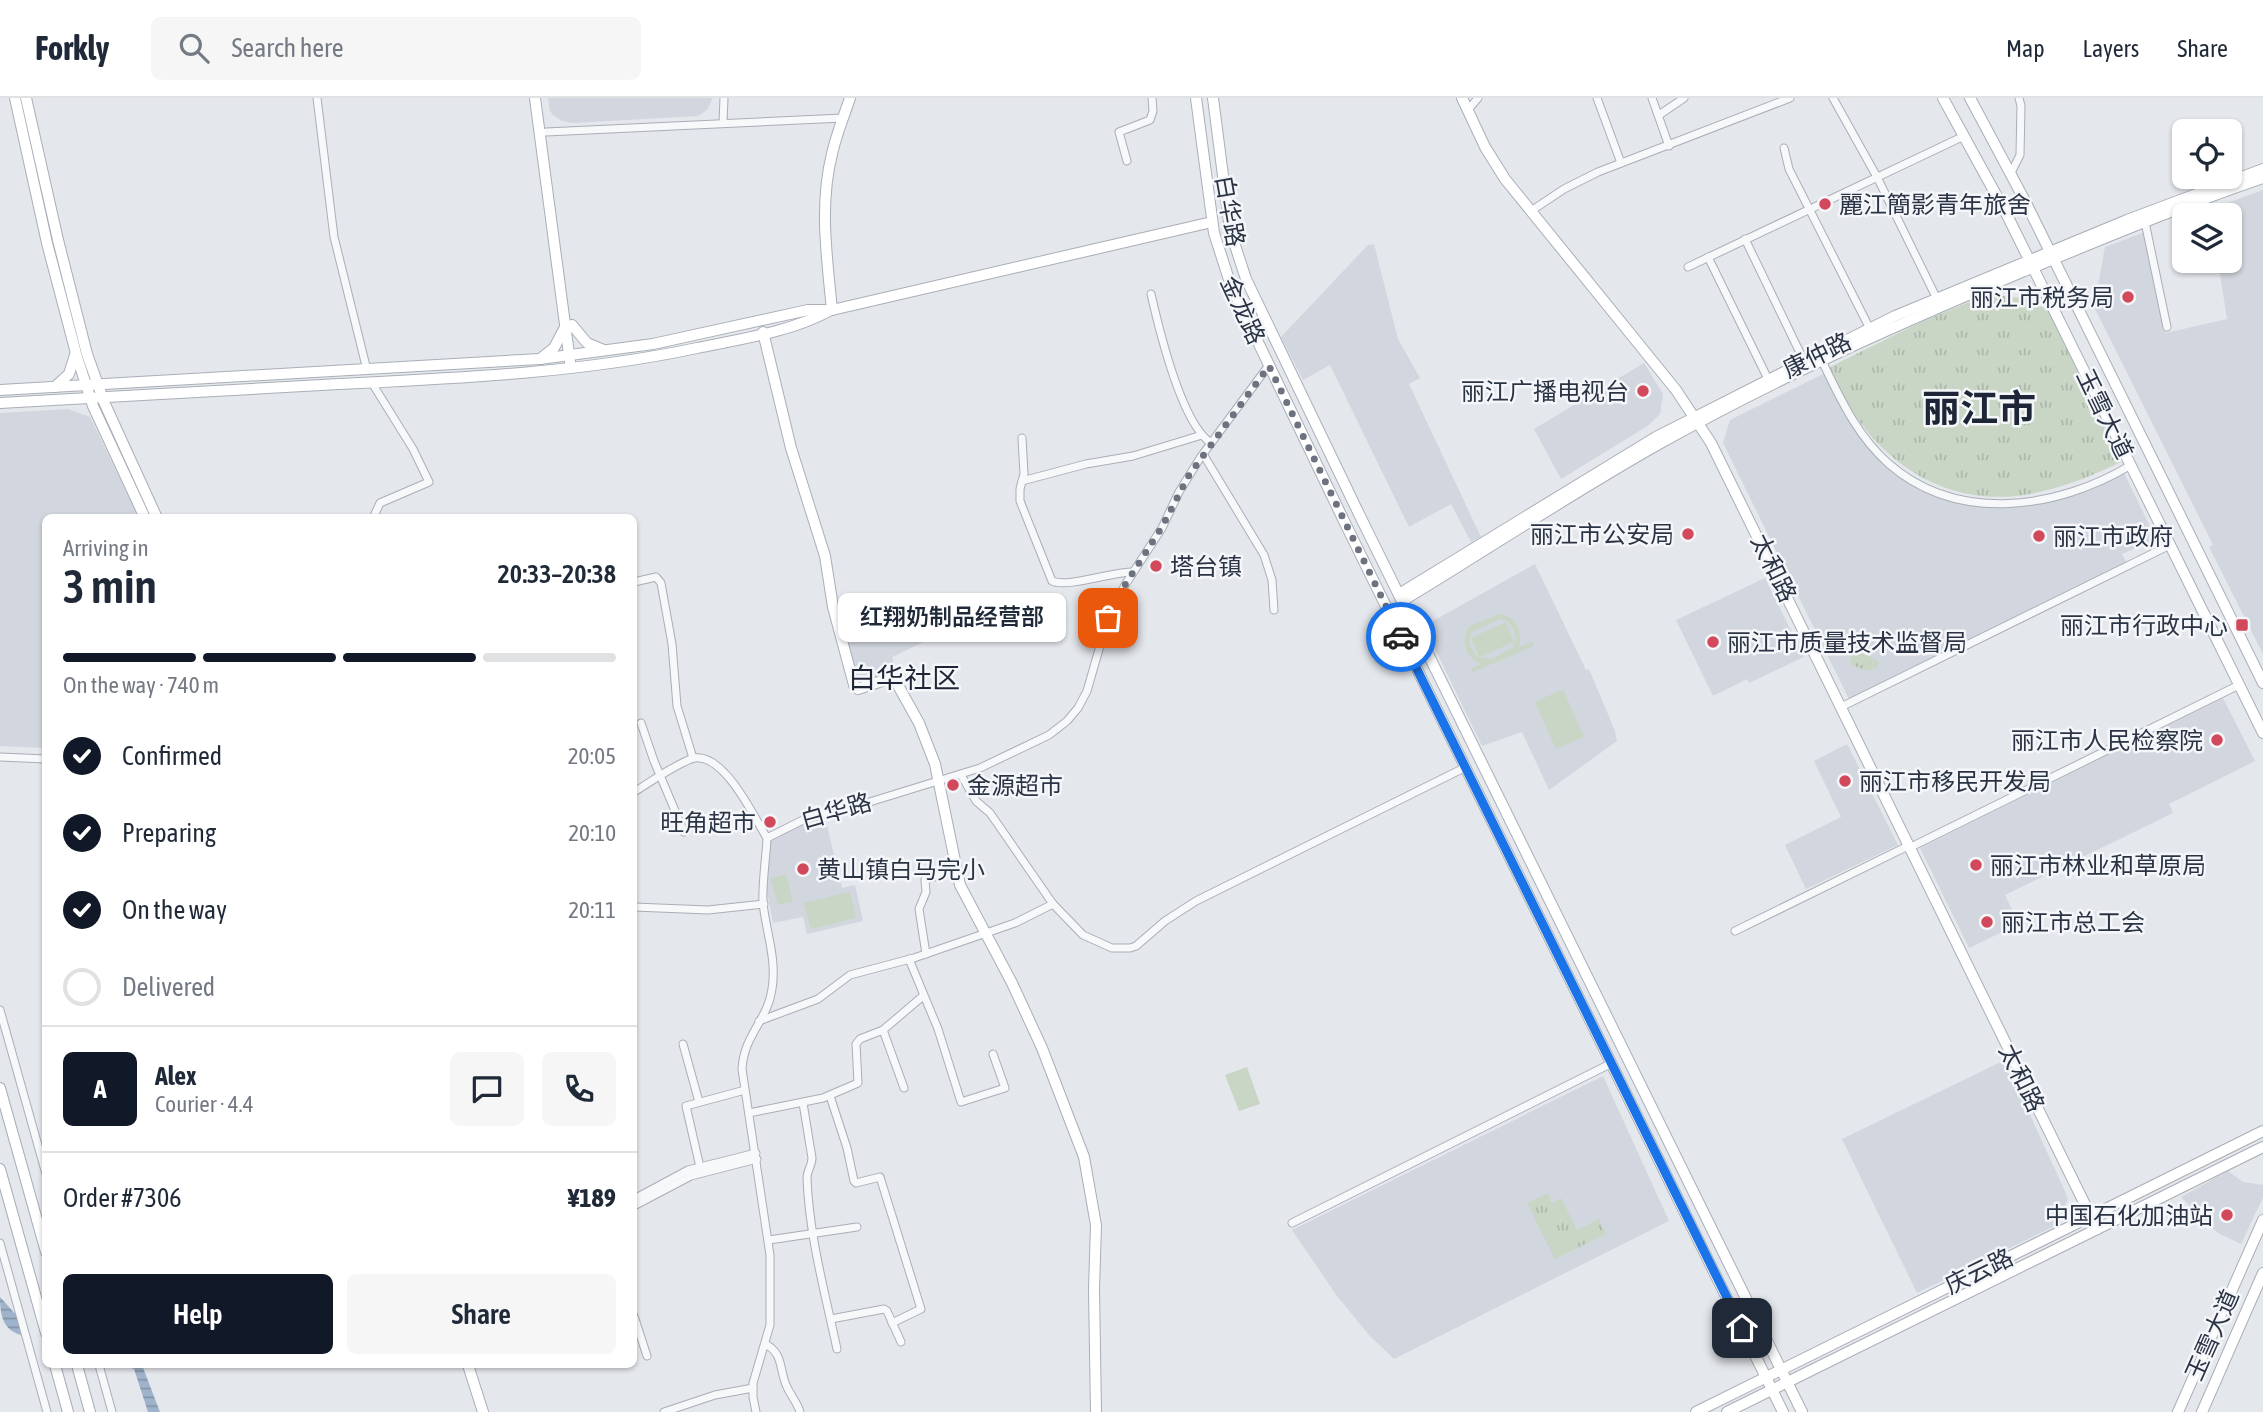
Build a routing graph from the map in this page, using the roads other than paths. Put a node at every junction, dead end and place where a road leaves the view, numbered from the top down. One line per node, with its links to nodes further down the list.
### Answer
1 (15, 98): 51 (main road)
2 (26, 98): 59 (main road)
3 (317, 98): 60 (street)
4 (535, 98): 46 (main road)
5 (542, 98): 25 (main road)
6 (723, 98): 24 (street)
7 (850, 98): 23 (main road)
8 (1152, 98): 29 (street)
9 (1196, 98): 36 (main road, 金龙路)
10 (1213, 98): 53 (main road, 白华路)
11 (1462, 98): 21 (main road, 太和路)
12 (1478, 98): 21 (street)
13 (1597, 98): 30 (street)
14 (1652, 98): 22 (street)
15 (1684, 98): 22 (street)
16 (1790, 98): 27 (street)
17 (1833, 98): 32 (street)
18 (1943, 98): 26 (main road, 玉雪大道)
19 (1970, 98): 31 (main road, 玉雪大道)
20 (2019, 98): 31 (street)
21 (1468, 111): 35 (main road, 太和路)
22 (1658, 115): 27 (street)
23 (844, 118): 24 (street); 45 (main road)
24 (723, 123): 25 (street)
25 (546, 132): 46 (main road)
26 (1964, 136): 32 (street); 41 (main road, 玉雪大道)
27 (1669, 146): 30 (street)
28 (1784, 148): 34 (street)
29 (1127, 161)
30 (1621, 163): 35 (street)
31 (2011, 173): 39 (main road, 玉雪大道)
32 (1877, 177): 34 (street); 44 (street)
33 (2263, 177): 37 (main road, 康仲路); 39 (main road, 康仲路)
34 (1809, 209): 38 (street); 48 (street)
35 (1531, 211): 73 (main road, 太和路)
36 (1212, 222): 45 (main road); 57 (main road, 金龙路)
37 (2145, 222): 39 (main road, 康仲路); 47 (street)
38 (1745, 239): 40 (street); 55 (street)
39 (2052, 256): 41 (main road, 康仲路); 88 (main road, 玉雪大道)
40 (1708, 257): 42 (street); 61 (street)
41 (2031, 264): 44 (main road, 康仲路); 56 (main road, 康仲路); 78 (main road, 玉雪大道)
42 (1688, 267)
43 (1151, 294): 74 (street)
44 (1937, 299): 48 (main road, 康仲路)
45 (832, 310): 49 (main road); 50 (main road)
46 (568, 326): 50 (main road); 52 (main road); 54 (main road)
47 (2167, 327)
48 (1870, 329): 55 (main road, 康仲路)
49 (764, 332): 58 (main road); 99 (main road)
50 (610, 351): 52 (main road)
51 (75, 352): 64 (main road); 65 (main road)
52 (573, 356): 54 (main road); 58 (main road)
53 (1283, 356): 86 (main road, 金龙路)
54 (540, 359): 60 (main road)
55 (1804, 361): 61 (main road, 康仲路)
56 (1822, 361): 73 (main road, 康仲路); 78 (street)
57 (1269, 366): 76 (street, 白华路); 96 (main road, 金龙路)
58 (574, 369): 63 (main road)
59 (92, 370): 62 (main road); 64 (main road)
60 (367, 370): 62 (main road)
61 (1768, 379): 73 (main road, 康仲路)
62 (120, 383): 64 (main road)
63 (372, 383): 67 (main road); 82 (street)
64 (92, 385): 65 (main road); 68 (main road)
65 (55, 387): 66 (main road)
66 (0, 390)
67 (130, 396): 68 (main road); 72 (main road)
68 (96, 398): 69 (main road); 71 (main road); 72 (main road)
69 (66, 399): 70 (main road); 71 (main road)
70 (0, 403)
71 (97, 414): 80 (main road)
72 (110, 418): 81 (main road)
73 (1697, 419): 86 (main road, 康仲路); 90 (main road, 太和路)
74 (1202, 435): 76 (street); 79 (street)
75 (1022, 438): 79 (street)
76 (1211, 443): 77 (street, 白华路)
77 (1203, 454): 84 (street, 白华路); 87 (street)
78 (2131, 465): 83 (main road, 玉雪大道)
79 (1022, 481): 84 (street)
80 (143, 514)
81 (155, 514)
82 (375, 514)
83 (2170, 545): 89 (main road, 玉雪大道); 90 (street)
84 (1133, 572): 97 (street, 白华路)
85 (637, 581): 94 (street)
86 (1401, 598): 157 (main road, 金龙路)
87 (1274, 610)
88 (2263, 683)
89 (2239, 685): 92 (main road, 玉雪大道); 103 (street)
90 (1841, 707): 103 (main road, 太和路)
91 (641, 723): 98 (street)
92 (2263, 733)
93 (0, 757): 95 (street)
94 (693, 758): 98 (street); 102 (street)
95 (42, 759)
96 (1465, 767): 106 (street); 118 (main road, 金龙路)
97 (961, 775): 99 (street, 白华路); 106 (street)
98 (661, 776): 100 (street); 101 (street)
99 (940, 780): 102 (street, 白华路); 104 (main road)
100 (637, 790)
101 (684, 832)
102 (767, 838): 105 (street)
103 (1909, 847): 108 (street); 134 (main road, 太和路)
104 (956, 870): 109 (main road); 110 (street)
105 (764, 904): 107 (street); 114 (street)
106 (1053, 904): 109 (street)
107 (637, 907)
108 (1735, 931)
109 (985, 934): 110 (street); 171 (main road)
110 (926, 954): 111 (street)
111 (909, 959): 112 (street); 114 (street)
112 (923, 996): 115 (street); 117 (street)
113 (0, 1010): 129 (street)
114 (759, 1021): 121 (street)
115 (883, 1030): 120 (street); 122 (street)
116 (683, 1044): 123 (street)
117 (993, 1054)
118 (1612, 1063): 136 (street); 158 (main road, 金龙路)
119 (0, 1088): 140 (main road)
120 (904, 1088)
121 (745, 1090): 123 (street); 125 (street)
122 (830, 1096): 124 (street); 146 (street)
123 (699, 1102): 130 (street)
124 (803, 1103): 125 (street); 139 (street)
125 (749, 1113): 128 (street)
126 (2263, 1131): 134 (main road, 庆云路)
127 (2260, 1150): 138 (main road, 庆云路)
128 (757, 1156): 130 (street); 133 (street); 141 (street)
129 (42, 1160)
130 (700, 1167): 132 (street)
131 (0, 1169): 144 (main road)
132 (637, 1197)
133 (637, 1204)
134 (2091, 1216): 138 (main road, 太和路); 157 (main road, 庆云路)
135 (2263, 1220): 176 (main road, 玉雪大道)
136 (1292, 1223)
137 (857, 1227): 139 (street)
138 (2097, 1229): 159 (main road, 庆云路)
139 (814, 1234): 141 (street); 145 (street)
140 (42, 1238)
141 (769, 1240): 149 (street)
142 (0, 1243): 162 (street)
143 (2263, 1273): 177 (main road, 玉雪大道)
144 (42, 1318)
145 (831, 1320): 146 (street); 150 (street)
146 (892, 1323): 148 (street)
147 (637, 1325): 151 (street)
148 (901, 1342)
149 (765, 1344): 160 (street); 170 (street)
150 (837, 1349)
151 (647, 1356)
152 (56, 1368): 163 (main road)
153 (78, 1368): 164 (main road)
154 (100, 1368): 165 (street)
155 (469, 1368): 166 (main road)
156 (476, 1368): 167 (main road)
157 (1781, 1369): 158 (main road, 庆云路); 159 (main road, 金龙路)
158 (1766, 1377): 161 (main road, 金龙路); 172 (main road, 庆云路)
159 (1787, 1382): 161 (main road, 庆云路); 175 (main road, 金龙路)
160 (753, 1388): 168 (street); 169 (street)
161 (1772, 1389): 173 (main road, 庆云路); 174 (main road, 金龙路)
162 (47, 1412)
163 (68, 1412)
164 (90, 1412)
165 (112, 1412)
166 (483, 1412)
167 (490, 1412)
168 (664, 1412)
169 (756, 1412)
170 (800, 1412)
171 (1096, 1412)
172 (1696, 1412)
173 (1727, 1412)
174 (1783, 1412)
175 (1802, 1412)
176 (2178, 1412)
177 (2202, 1412)

